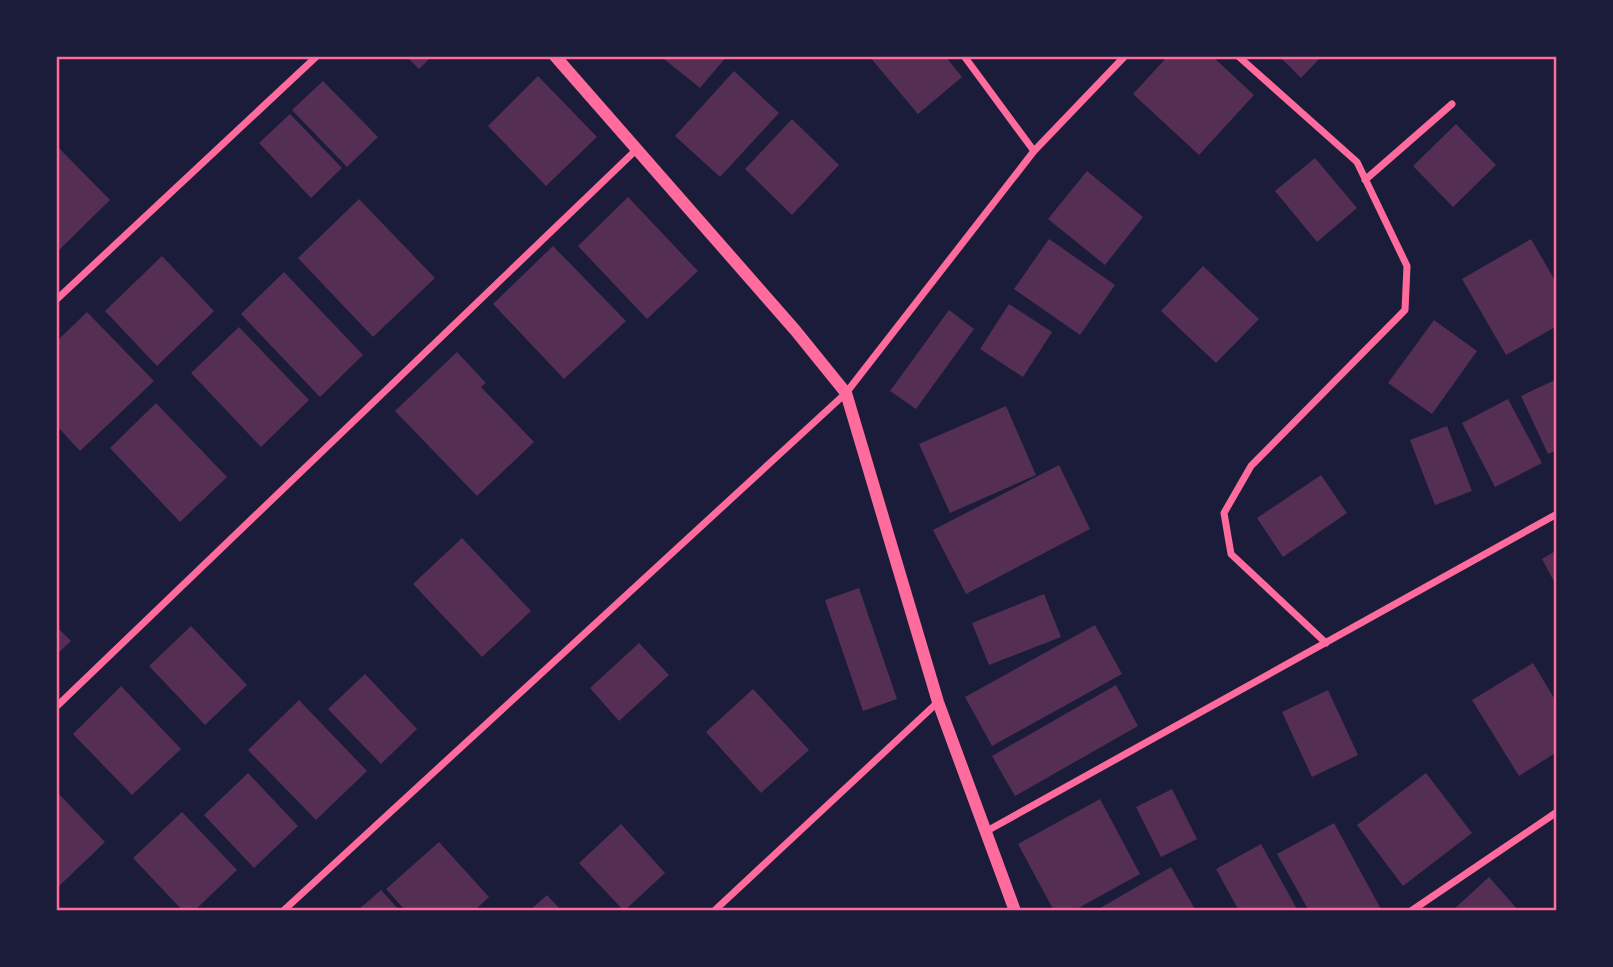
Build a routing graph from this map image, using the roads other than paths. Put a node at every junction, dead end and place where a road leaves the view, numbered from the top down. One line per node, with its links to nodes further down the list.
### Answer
1 (317, 56): 10 (street)
2 (555, 56): 7 (street)
3 (964, 56): 8 (street)
4 (1125, 56): 8 (street)
5 (1238, 56): 9 (street)
6 (1452, 104): 9 (street)
7 (636, 150): 11 (street); 15 (street)
8 (1034, 151): 11 (street)
9 (1366, 180): 13 (street)
10 (56, 300)
11 (846, 393): 14 (street); 19 (street)
12 (1557, 514): 13 (street)
13 (1326, 643): 17 (street)
14 (938, 702): 17 (street); 18 (street)
15 (56, 707)
16 (1557, 811): 23 (street)
17 (985, 832): 22 (street)
18 (724, 901): 20 (street); 21 (street)
19 (283, 911)
20 (714, 911)
21 (727, 911)
22 (1014, 911)
23 (1412, 911)

